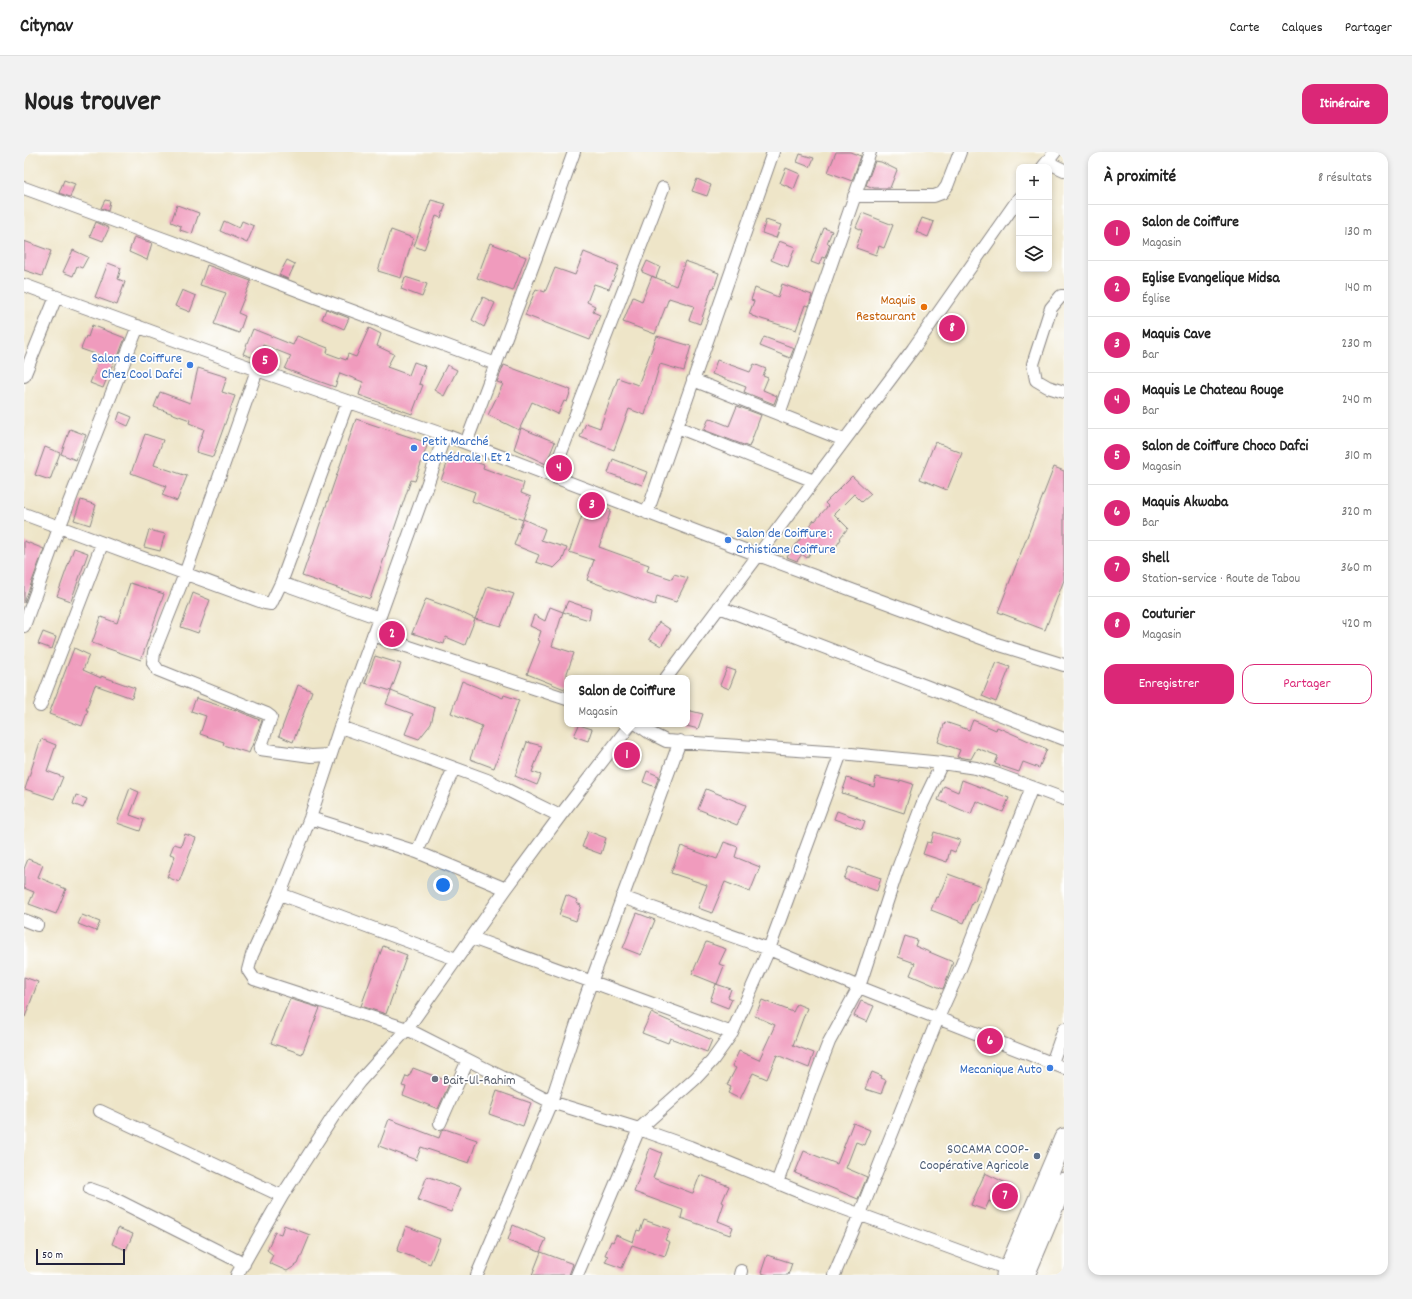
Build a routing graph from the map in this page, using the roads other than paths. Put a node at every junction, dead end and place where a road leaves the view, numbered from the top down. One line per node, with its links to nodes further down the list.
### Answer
1 (574, 152): 17 (street)
2 (772, 152): 20 (street)
3 (870, 152): 11 (street)
4 (960, 152): 11 (street)
5 (1054, 152): 6 (street)
6 (1046, 164)
7 (1052, 167): 8 (street)
8 (1064, 170)
9 (24, 188): 17 (street)
10 (663, 188): 28 (street)
11 (854, 196): 23 (street)
12 (1018, 200): 26 (street)
13 (24, 285): 15 (street)
14 (1064, 296): 21 (street)
15 (56, 297): 16 (street); 19 (street)
16 (138, 326): 18 (street); 32 (street)
17 (496, 364): 27 (street)
18 (257, 370): 22 (street); 35 (street)
19 (24, 376)
20 (693, 380): 23 (street); 24 (street)
21 (1064, 392)
22 (348, 401): 25 (street); 36 (street)
23 (779, 414): 26 (street)
24 (677, 427): 29 (street); 30 (street)
25 (445, 435): 27 (street); 38 (street)
26 (844, 440): 29 (street)
27 (466, 443): 28 (street)
28 (552, 476): 30 (street)
29 (814, 481): 34 (street)
30 (647, 512): 34 (street)
31 (24, 514): 32 (street)
32 (59, 528): 33 (street); 39 (street)
33 (102, 544): 35 (street); 44 (street)
34 (758, 555): 37 (street); 41 (street)
35 (185, 574): 36 (street); 51 (street)
36 (280, 582): 38 (street)
37 (720, 607): 42 (street); 48 (street)
38 (379, 618): 40 (street)
39 (24, 626)
40 (373, 635): 43 (street); 45 (street)
41 (1064, 665)
42 (668, 675)
43 (564, 698)
44 (40, 706)
45 (340, 727): 51 (street); 53 (street)
46 (629, 727): 56 (street)
47 (641, 727): 49 (street)
48 (1064, 739)
49 (680, 741): 50 (street); 61 (street)
50 (841, 753): 52 (street); 65 (street)
51 (330, 755): 57 (street)
52 (942, 763): 54 (street); 68 (street)
53 (454, 768): 56 (street); 58 (street)
54 (1032, 787): 55 (street); 69 (street)
55 (1064, 799)
56 (560, 816): 59 (street)
57 (310, 818): 58 (street); 60 (street)
58 (417, 852): 59 (street)
59 (506, 889): 64 (street)
60 (280, 894): 66 (street); 70 (street)
61 (622, 897): 65 (street); 67 (street)
62 (24, 920): 63 (street)
63 (37, 925)
64 (472, 938): 66 (street); 67 (street)
65 (769, 948): 68 (street); 72 (street)
66 (456, 959): 70 (street)
67 (591, 981): 72 (street); 76 (street)
68 (859, 986): 69 (street); 82 (street)
69 (938, 1018): 74 (street); 85 (street)
70 (408, 1029): 73 (street); 84 (street)
71 (1064, 1029): 74 (street)
72 (732, 1033): 79 (street)
73 (468, 1060): 76 (street); 78 (street)
74 (1052, 1063): 75 (street)
75 (1064, 1068)
76 (551, 1102): 79 (street); 89 (street)
77 (100, 1111): 84 (street)
78 (440, 1123)
79 (640, 1129): 82 (street); 90 (street)
80 (1064, 1138): 87 (main road)
81 (1064, 1182): 87 (main road)
82 (777, 1183): 85 (street)
83 (90, 1189): 86 (street)
84 (282, 1196): 86 (street)
85 (860, 1214): 87 (street); 91 (street)
86 (244, 1264): 88 (street)
87 (1013, 1273)
88 (237, 1275)
89 (477, 1275)
90 (577, 1275)
91 (834, 1275)

